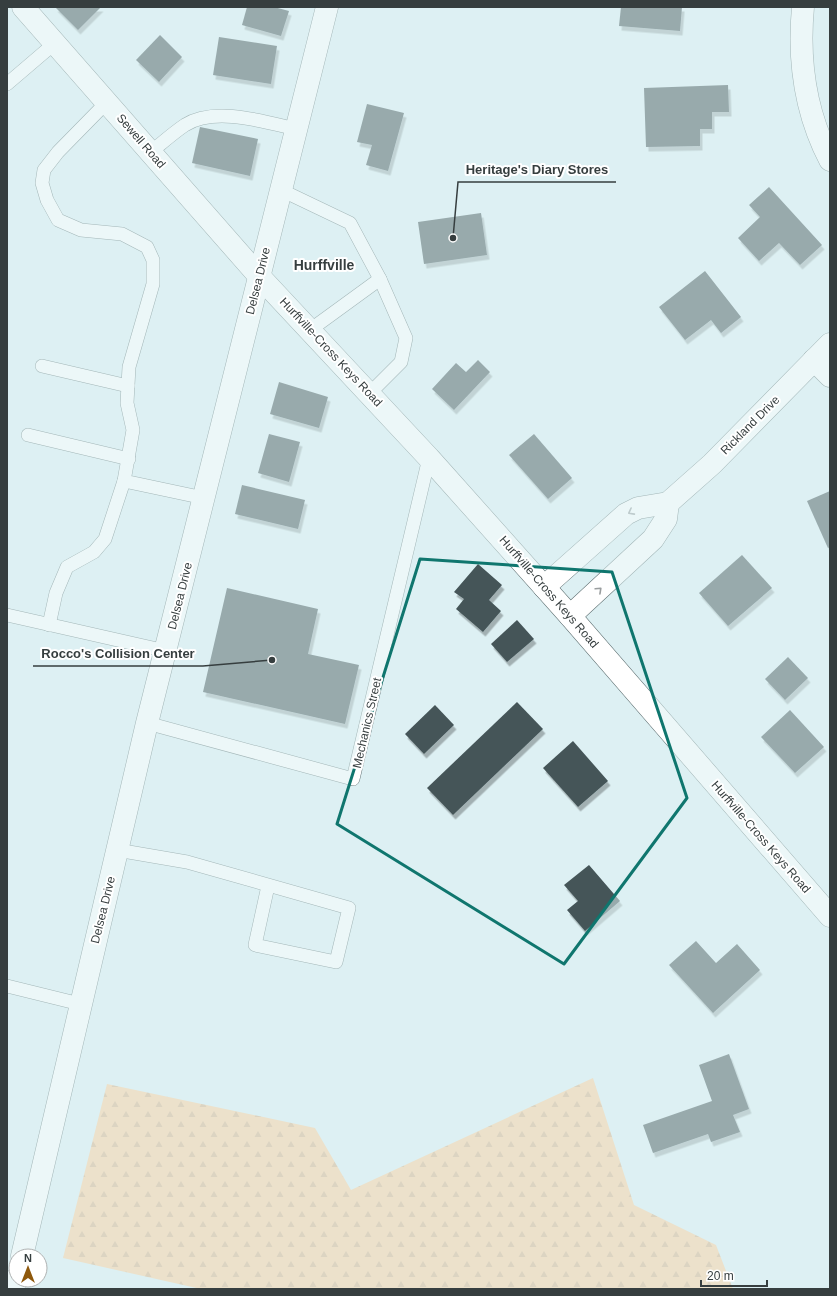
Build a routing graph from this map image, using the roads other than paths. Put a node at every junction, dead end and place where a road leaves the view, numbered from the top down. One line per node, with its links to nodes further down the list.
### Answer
1 (23, 7): 4 (main road, Sewell Road)
2 (327, 7): 7 (main road, Delsea Drive)
3 (803, 7): 9 (main road)
4 (55, 43): 5 (lane); 6 (main road, Sewell Road)
5 (7, 84)
6 (107, 102): 8 (main road, Sewell Road); 18 (lane)
7 (296, 129): 8 (lane); 10 (main road, Delsea Drive)
8 (151, 152): 11 (main road, Sewell Road)
9 (830, 160)
10 (281, 190): 11 (main road, Delsea Drive); 12 (lane)
11 (259, 276): 13 (main road, Hurffville-Cross Keys Road); 24 (main road, Delsea Drive)
12 (380, 279): 13 (lane); 19 (lane)
13 (310, 330): 19 (main road, Hurffville-Cross Keys Road)
14 (830, 344): 15 (main road, Rickland Drive)
15 (814, 360): 17 (main road); 25 (main road, Rickland Drive)
16 (42, 366): 18 (lane)
17 (830, 376)
18 (128, 386): 22 (lane)
19 (369, 394): 21 (main road, Hurffville-Cross Keys Road)
20 (28, 435): 22 (lane)
21 (429, 458): 26 (main road, Hurffville-Cross Keys Road); 31 (lane, Mechanics Street)
22 (129, 459): 23 (lane)
23 (124, 481): 24 (lane); 29 (lane)
24 (204, 498): 30 (main road, Delsea Drive)
25 (668, 503): 26 (main road, one-way to 26); 28 (main road, one-way to 25)
26 (544, 587): 28 (main road, Hurffville-Cross Keys Road)
27 (7, 615): 29 (lane)
28 (570, 616): 34 (main road, Hurffville-Cross Keys Road)
29 (49, 624): 30 (lane)
30 (166, 651): 31 (main road, Delsea Drive)
31 (147, 723): 32 (main road, Delsea Drive)
32 (117, 850): 33 (lane); 36 (main road, Delsea Drive)
33 (268, 886): 33 (lane)
34 (830, 916)
35 (7, 986): 36 (lane)
36 (80, 1004): 37 (main road, Delsea Drive)
37 (24, 1248)

